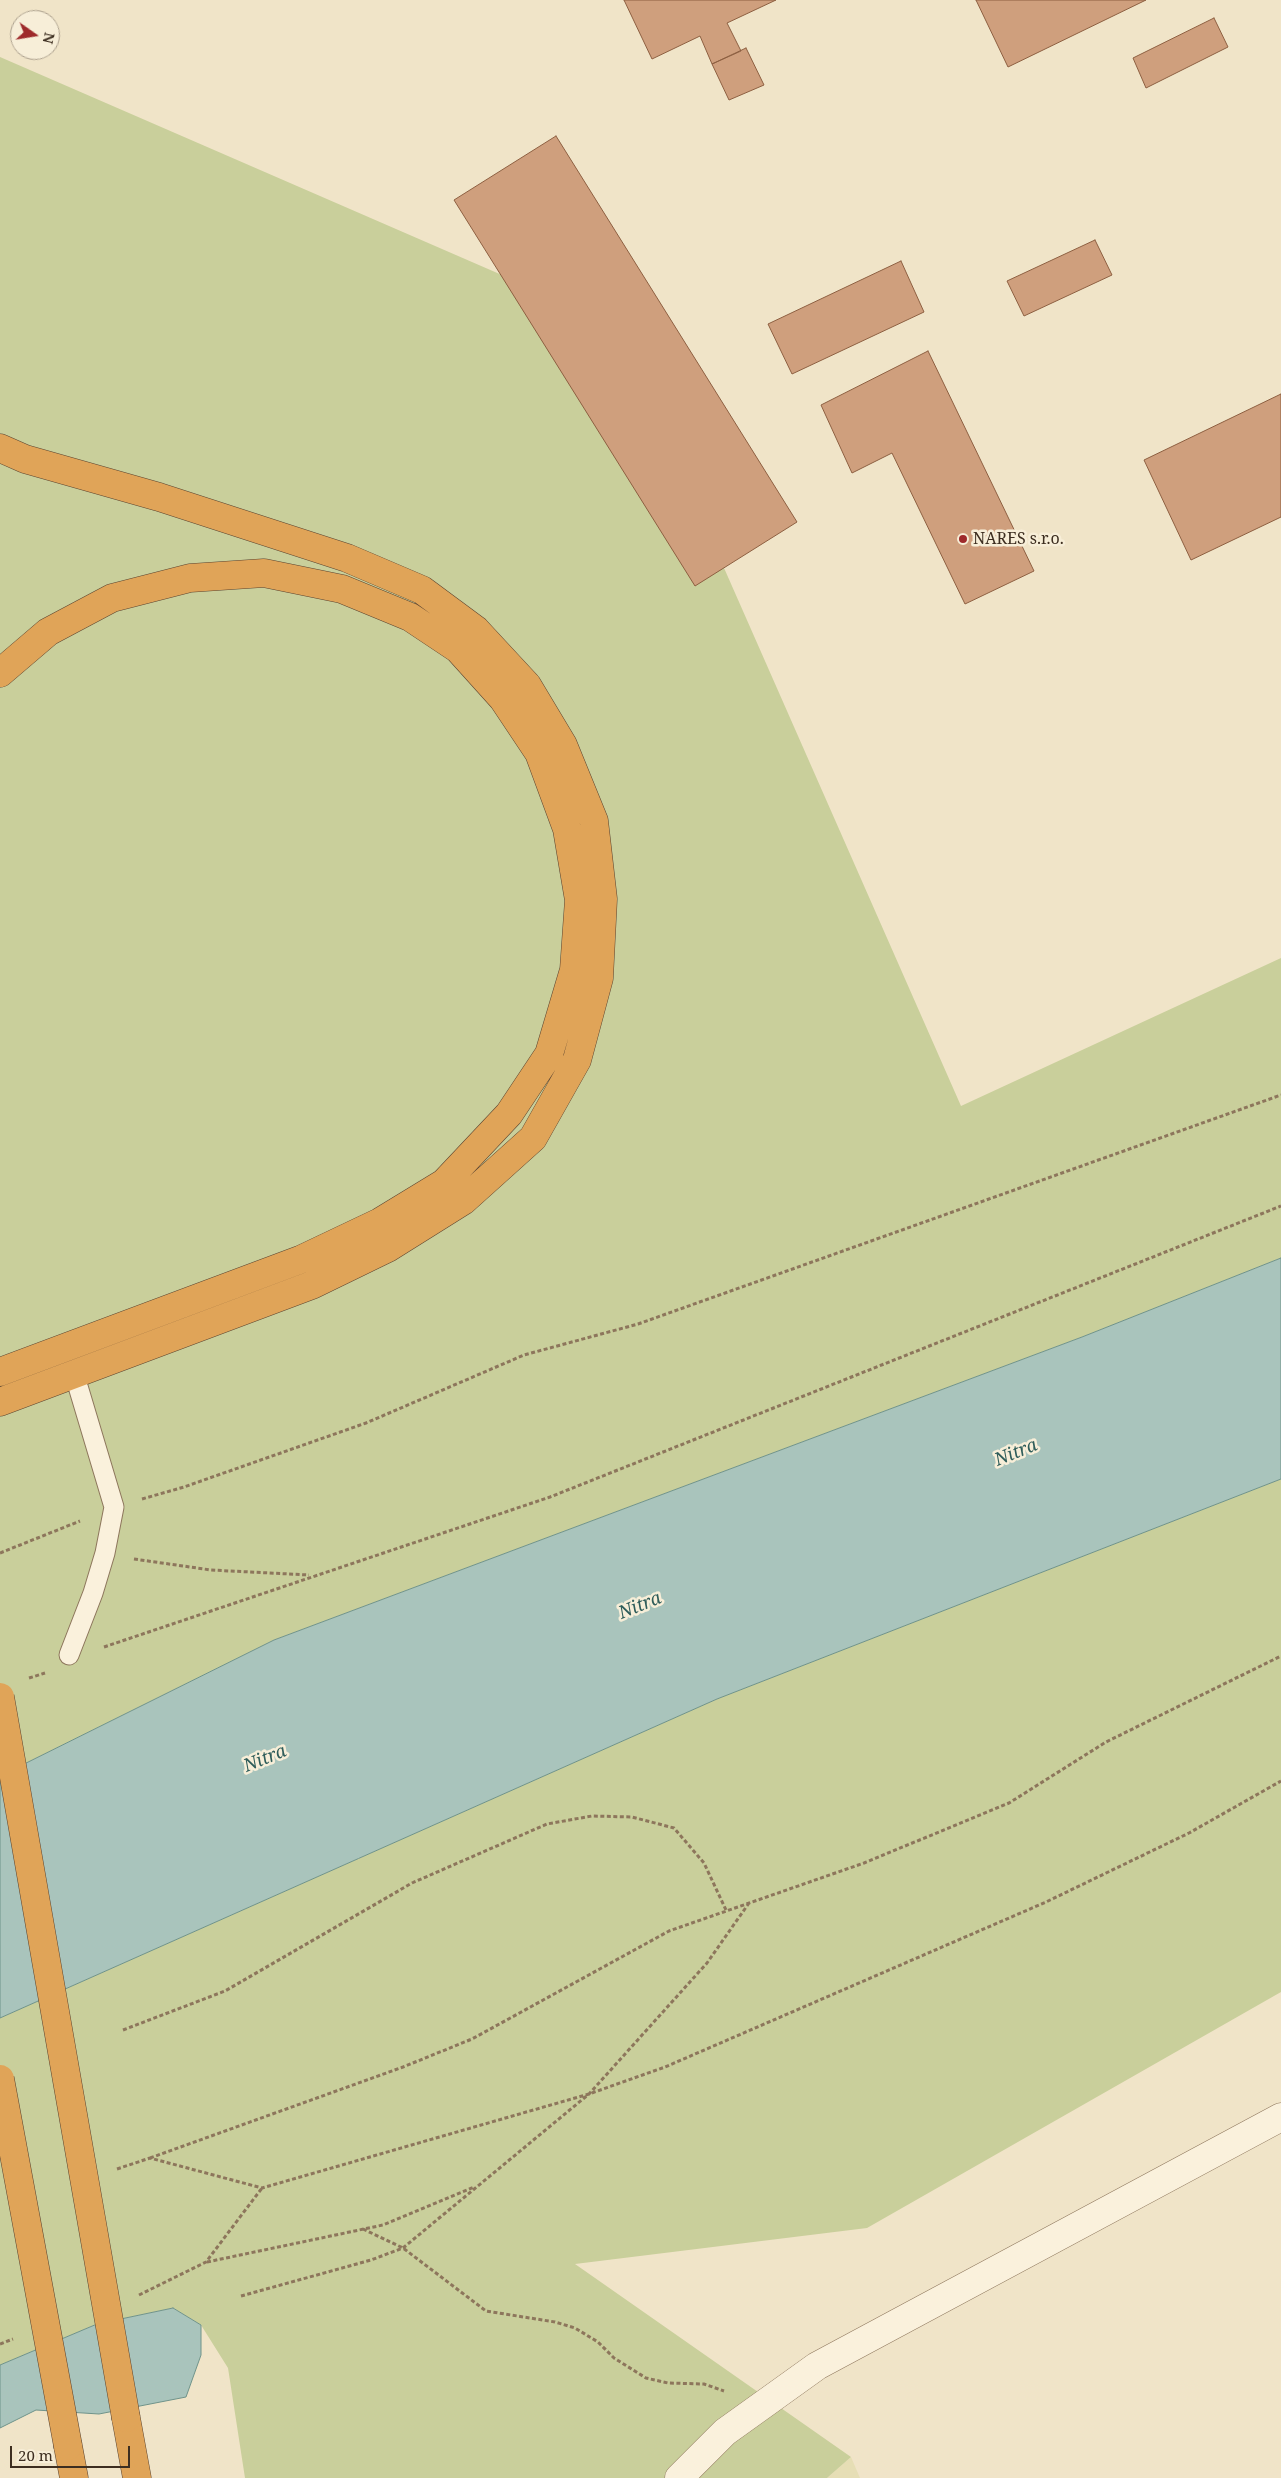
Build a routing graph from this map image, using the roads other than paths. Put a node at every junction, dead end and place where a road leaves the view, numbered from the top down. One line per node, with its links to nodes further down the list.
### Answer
1 (0, 448): 4 (highway)
2 (0, 673): 3 (highway)
3 (0, 1372)
4 (74, 1373): 5 (highway); 6 (lane)
5 (0, 1402)
6 (69, 1655)
7 (0, 1697): 11 (highway, bridge)
8 (0, 2079): 10 (highway, bridge)
9 (1281, 2117): 12 (street)
10 (74, 2478)
11 (137, 2478)
12 (679, 2478)

